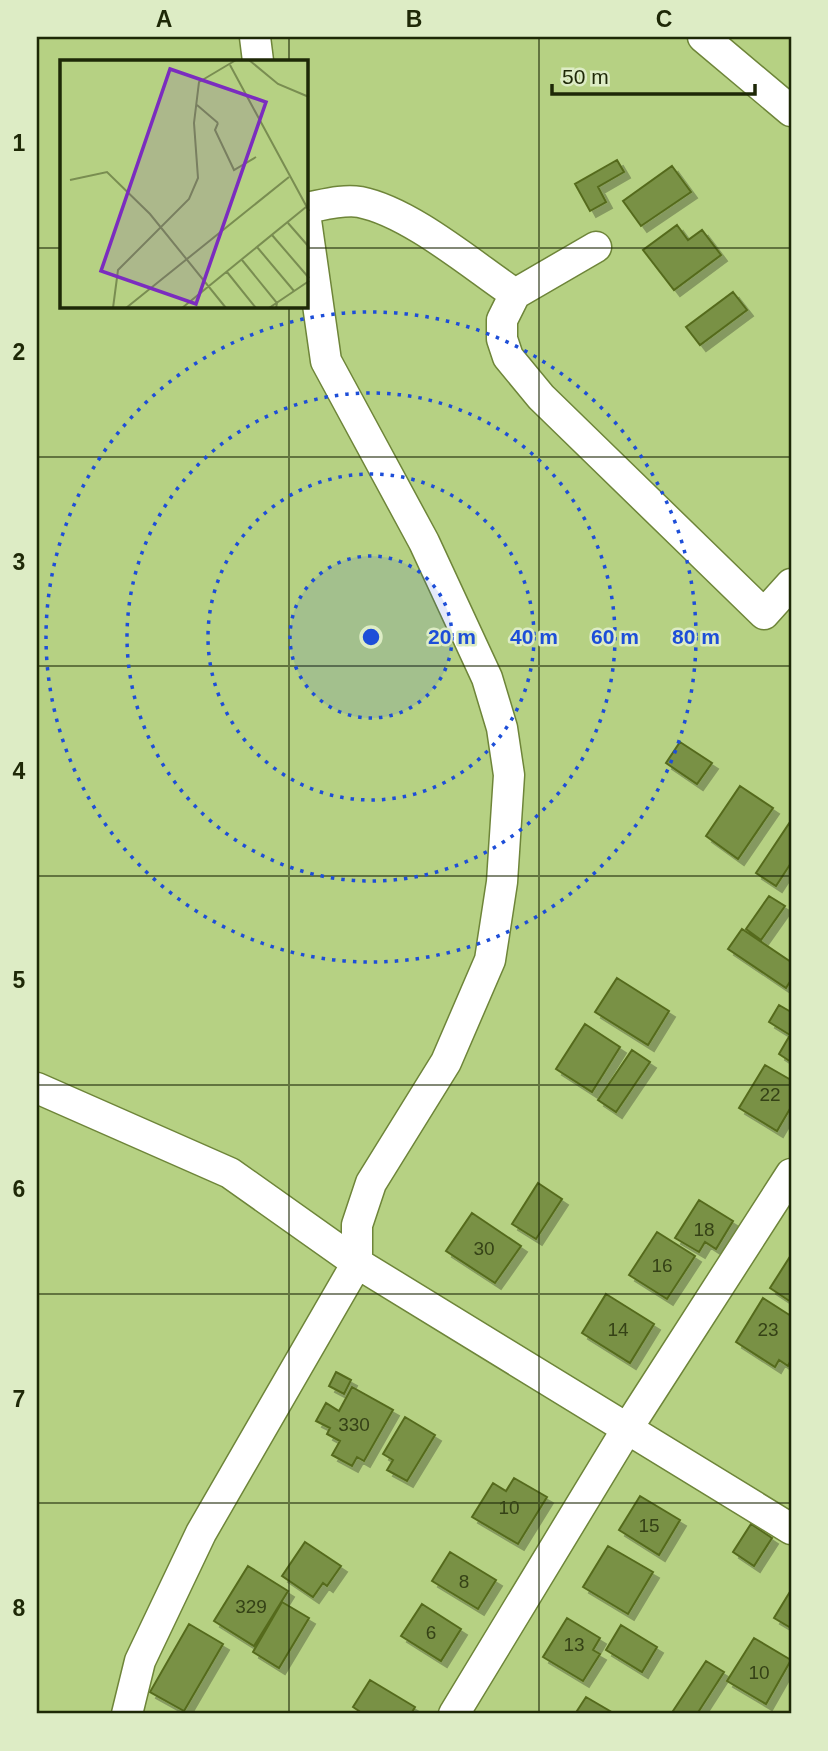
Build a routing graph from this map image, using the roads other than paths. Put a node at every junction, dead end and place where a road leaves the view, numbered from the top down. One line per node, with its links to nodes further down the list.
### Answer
1 (255, 37): 3 (street)
2 (703, 37): 4 (street)
3 (258, 60)
4 (791, 111)
5 (308, 208): 8 (street)
6 (308, 234): 12 (street)
7 (596, 247): 8 (street)
8 (515, 294): 9 (street)
9 (791, 584)
10 (37, 1088): 12 (street)
11 (791, 1174): 13 (street)
12 (357, 1263): 13 (street); 15 (street)
13 (627, 1429): 14 (street); 16 (street)
14 (791, 1529)
15 (127, 1714)
16 (454, 1714)

